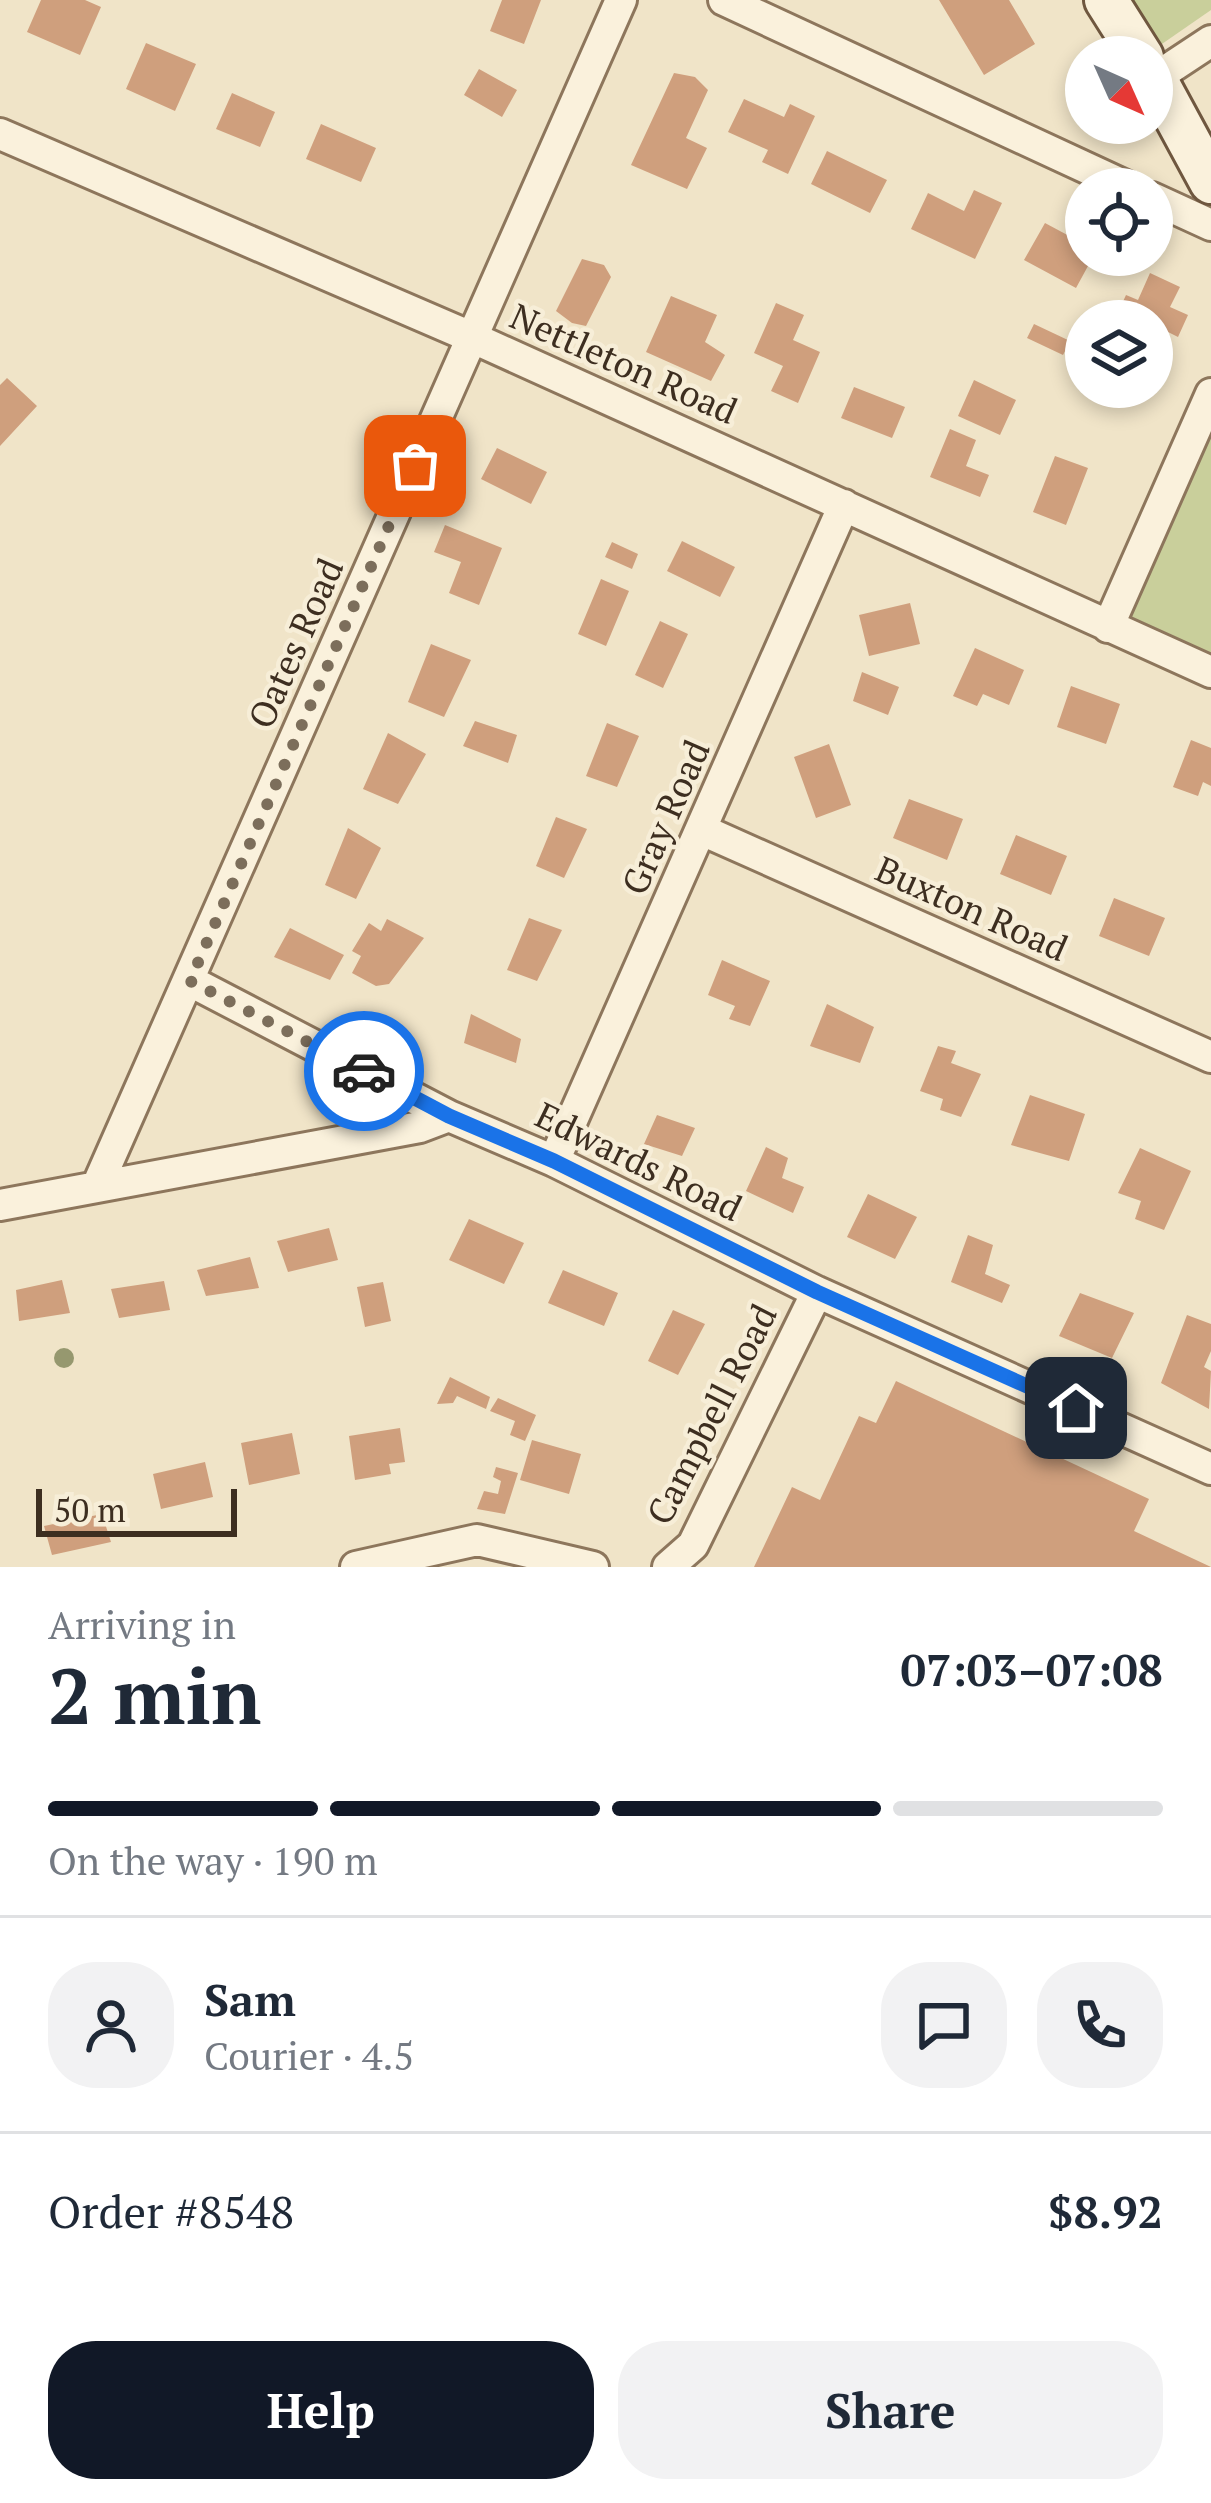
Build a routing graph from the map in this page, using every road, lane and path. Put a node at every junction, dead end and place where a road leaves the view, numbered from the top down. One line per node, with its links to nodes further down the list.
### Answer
1 (621, 0): 13 (street, Oates Road)
2 (724, 0): 9 (street)
3 (1106, 0): 4 (street)
4 (1129, 36)
5 (1211, 41): 6 (street)
6 (1173, 58)
7 (1173, 112): 10 (street)
8 (0, 134): 13 (street, Nettleton Road)
9 (1087, 168)
10 (1211, 182)
11 (1173, 208): 12 (street)
12 (1211, 225)
13 (471, 338): 15 (street, Nettleton Road); 19 (street, Oates Road)
14 (1211, 394): 16 (street)
15 (844, 505): 16 (street, Nettleton Road); 18 (street, Gray Road)
16 (1108, 627): 17 (street, Nettleton Road)
17 (1211, 673)
18 (702, 830): 20 (street, Buxton Road); 22 (street, Gray Road)
19 (190, 981): 21 (street, Edwards Road); 23 (street, Oates Road)
20 (1211, 1057)
21 (449, 1116): 22 (street, Edwards Road); 23 (street)
22 (554, 1161): 25 (street, Edwards Road)
23 (98, 1184): 24 (street)
24 (0, 1205)
25 (817, 1292): 26 (street, Edwards Road); 29 (street, Campbell Road)
26 (1211, 1468)
27 (356, 1567): 28 (street)
28 (593, 1567)
29 (668, 1567)

